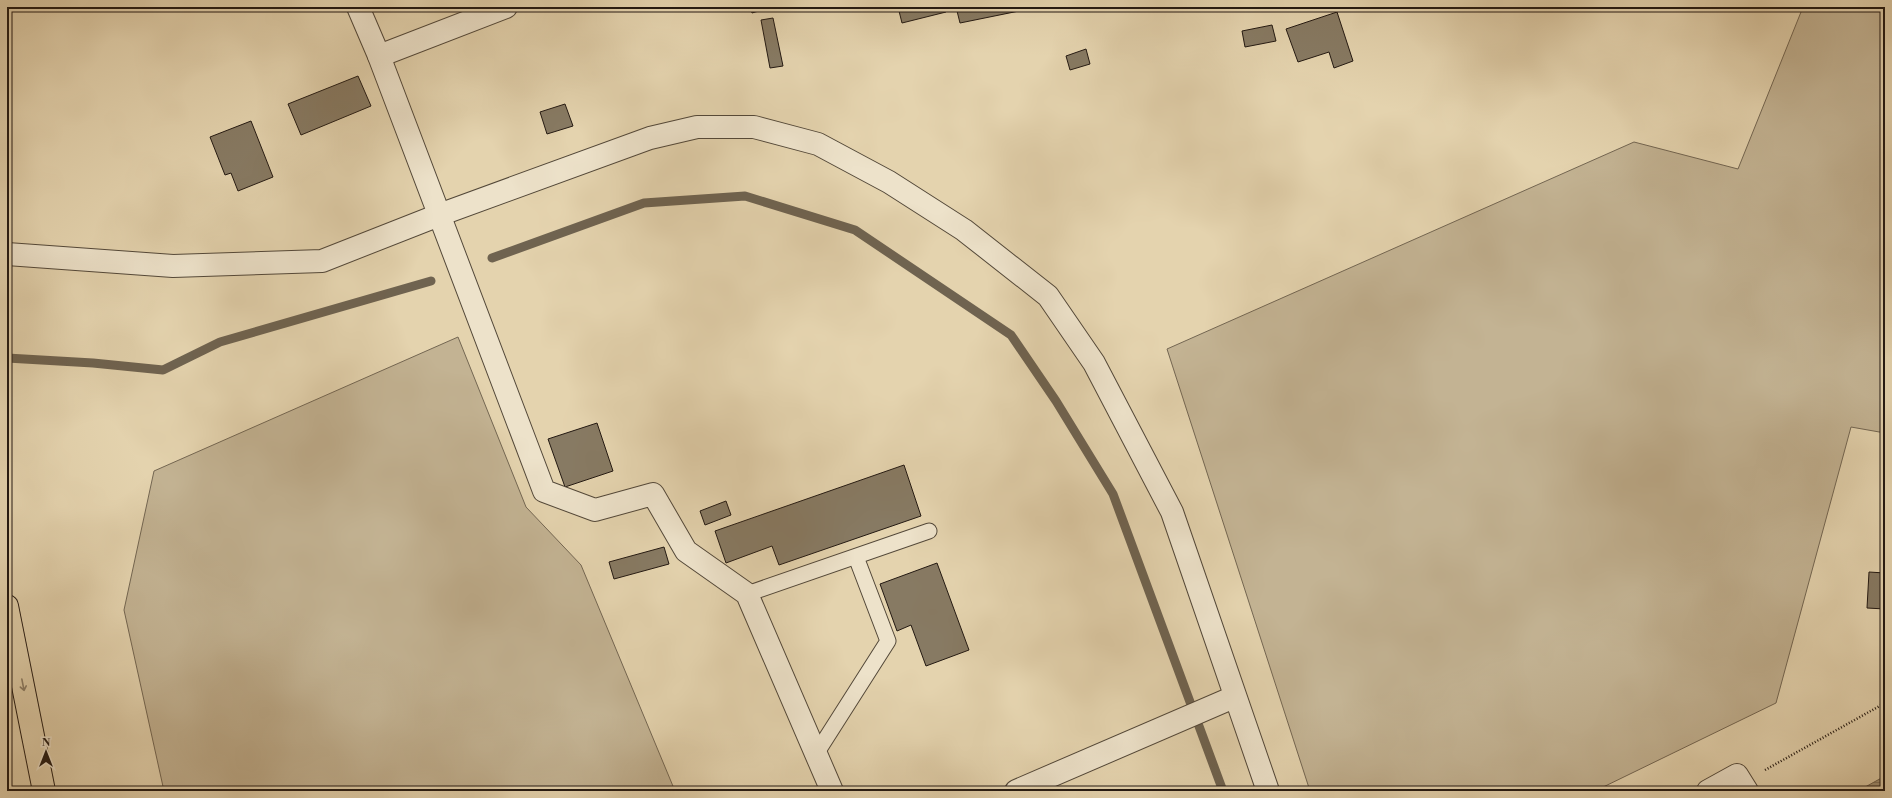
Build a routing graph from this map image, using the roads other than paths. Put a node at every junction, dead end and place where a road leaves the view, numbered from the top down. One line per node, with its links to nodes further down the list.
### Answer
1 (358, 7): 3 (street)
2 (506, 7): 3 (street)
3 (379, 56): 4 (street)
4 (440, 215): 5 (street); 8 (street); 10 (street)
5 (7, 254)
6 (929, 531): 7 (lane)
7 (856, 557): 8 (lane); 11 (lane)
8 (747, 594): 11 (street)
9 (7, 606): 13 (highway, one-way to 13)
10 (1234, 697): 15 (street); 16 (street)
11 (816, 754): 14 (street)
12 (1745, 787): 17 (street)
13 (44, 791)
14 (832, 791)
15 (1016, 791)
16 (1268, 791)
17 (1708, 791)

